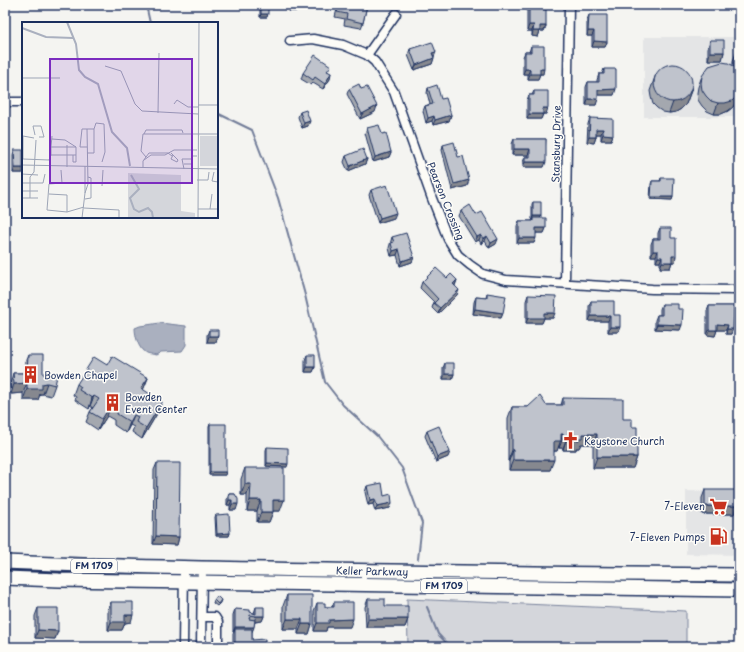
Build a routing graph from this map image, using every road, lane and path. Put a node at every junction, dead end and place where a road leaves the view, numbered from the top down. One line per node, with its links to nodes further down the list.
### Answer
1 (569, 5): 7 (street, Stansbury Drive)
2 (396, 14): 4 (street)
3 (290, 41): 4 (street, Pearson Crossing)
4 (367, 55): 7 (street, Pearson Crossing)
5 (5, 102): 6 (street)
6 (22, 102)
7 (565, 283): 8 (street, Pearson Crossing)
8 (739, 290)
9 (5, 562): 10 (main road, Keller Parkway / FM 1709)
10 (184, 568): 11 (main road, Keller Parkway / FM 1709); 15 (street)
11 (202, 568): 12 (main road, Keller Parkway / FM 1709); 16 (street)
12 (495, 573): 13 (main road, Keller Parkway / FM 1709); 17 (main road)
13 (739, 575)
14 (5, 578): 15 (main road, Keller Parkway / FM 1709)
15 (184, 582): 16 (main road, Keller Parkway / FM 1709); 20 (street)
16 (202, 582): 17 (main road, Keller Parkway / FM 1709); 19 (street)
17 (496, 586): 18 (main road, Keller Parkway / FM 1709)
18 (739, 590)
19 (202, 617): 21 (street); 22 (street)
20 (183, 647)
21 (201, 647)
22 (218, 647)

